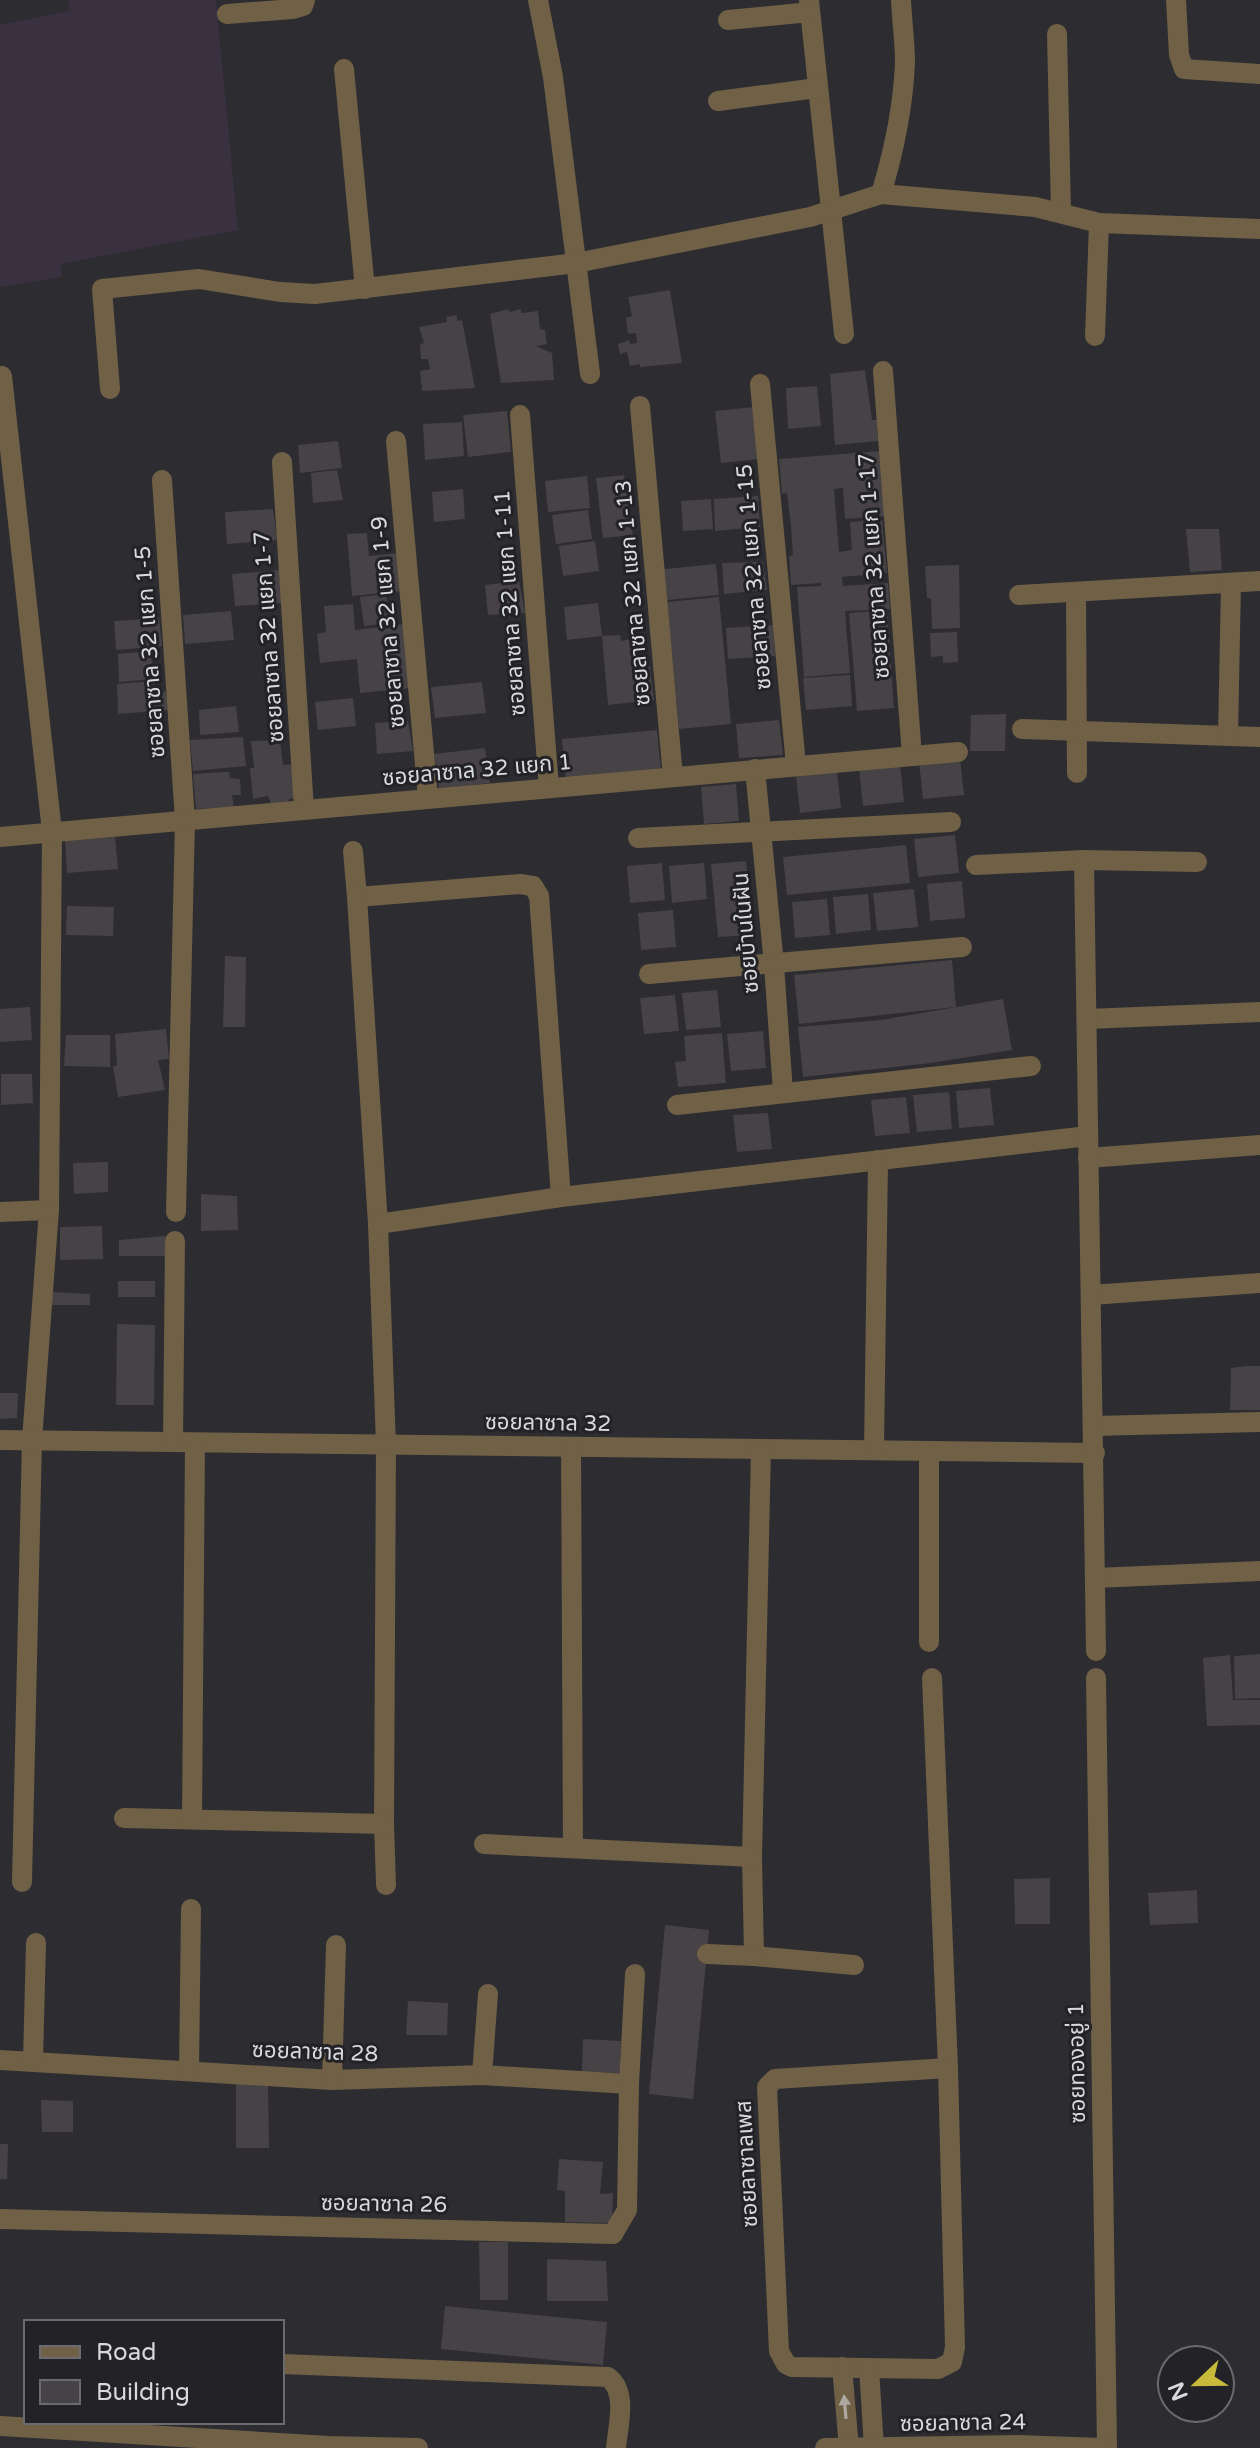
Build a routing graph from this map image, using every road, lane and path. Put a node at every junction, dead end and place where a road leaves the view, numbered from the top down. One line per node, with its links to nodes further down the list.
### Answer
1 (305, 0): 6 (street)
2 (538, 0): 18 (street)
3 (901, 0): 13 (street)
4 (1176, 0): 10 (street)
5 (809, 6): 7 (street); 11 (street)
6 (227, 14)
7 (728, 20)
8 (1057, 34): 15 (street)
9 (344, 69): 19 (street)
10 (1260, 74)
11 (817, 88): 12 (street); 14 (street)
12 (718, 101)
13 (881, 194): 14 (street); 15 (street)
14 (830, 210): 18 (street); 20 (street)
15 (1061, 213): 16 (street)
16 (1099, 223): 17 (street); 21 (street)
17 (1260, 229)
18 (576, 263): 19 (street); 23 (street)
19 (365, 289): 26 (street)
20 (844, 334)
21 (1095, 336)
22 (883, 371): 41 (street, ซอยลาซาล 32 แยก 1-17)
23 (590, 374)
24 (2, 376): 52 (street)
25 (760, 384): 42 (street, ซอยลาซาล 32 แยก 1-15)
26 (110, 389)
27 (640, 406): 45 (street, ซอยลาซาล 32 แยก 1-13)
28 (520, 415): 46 (street, ซอยลาซาล 32 แยก 1-11)
29 (396, 441): 47 (street, ซอยลาซาล 32 แยก 1-9)
30 (282, 462): 48 (street, ซอยลาซาล 32 แยก 1-7)
31 (162, 480): 49 (street, ซอยลาซาล 32 แยก 1-5)
32 (1260, 581): 33 (street)
33 (1231, 583): 34 (street); 38 (street)
34 (1076, 592): 35 (street); 37 (street)
35 (1019, 595)
36 (1022, 729): 37 (street)
37 (1077, 731): 38 (street); 44 (street)
38 (1228, 736): 39 (street)
39 (1260, 737)
40 (958, 752): 41 (street, ซอยลาซาล 32 แยก 1)
41 (912, 756): 42 (street, ซอยลาซาล 32 แยก 1)
42 (796, 765): 43 (street, ซอยลาซาล 32 แยก 1)
43 (755, 769): 45 (street, ซอยลาซาล 32 แยก 1); 51 (street, ซอยบ้านในฝัน)
44 (1077, 773)
45 (673, 777): 46 (street, ซอยลาซาล 32 แยก 1)
46 (549, 788): 47 (street, ซอยลาซาล 32 แยก 1)
47 (428, 798): 48 (street, ซอยลาซาล 32 แยก 1)
48 (304, 810): 49 (street, ซอยลาซาล 32 แยก 1)
49 (185, 820): 52 (street, ซอยลาซาล 32 แยก 1); 75 (street, ซอยลาซาล 32 แยก 1-5)
50 (951, 822): 51 (street)
51 (761, 830): 54 (street); 61 (street, ซอยบ้านในฝัน)
52 (52, 832): 53 (street, ซอยลาซาล 32 แยก 1); 73 (street)
53 (0, 837)
54 (638, 838)
55 (353, 851): 59 (street)
56 (1084, 860): 57 (street); 58 (street); 64 (street)
57 (1197, 862)
58 (976, 865)
59 (357, 897): 72 (street); 76 (street)
60 (962, 947): 61 (street)
61 (774, 965): 62 (street); 66 (street, ซอยบ้านในฝัน)
62 (649, 974)
63 (1260, 1012): 64 (street)
64 (1087, 1019): 68 (street)
65 (1031, 1066): 66 (street)
66 (783, 1092): 67 (street)
67 (677, 1105)
68 (1088, 1136): 70 (street); 71 (street)
69 (1260, 1145): 70 (street)
70 (1088, 1158): 79 (street)
71 (878, 1160): 72 (street); 89 (street)
72 (561, 1197): 76 (street)
73 (49, 1210): 74 (street); 83 (street)
74 (0, 1212)
75 (176, 1212)
76 (378, 1224): 86 (street)
77 (175, 1241): 84 (street)
78 (1260, 1283): 79 (street)
79 (1091, 1295): 81 (street)
80 (1260, 1422): 81 (street)
81 (1093, 1426): 91 (street)
82 (0, 1440): 83 (street, ซอยลาซาล 32)
83 (32, 1440): 84 (street, ซอยลาซาล 32); 104 (street)
84 (173, 1442): 85 (street, ซอยลาซาล 32)
85 (195, 1443): 86 (street, ซอยลาซาล 32); 99 (street)
86 (386, 1445): 87 (street, ซอยลาซาล 32); 100 (street)
87 (571, 1447): 88 (street, ซอยลาซาล 32); 102 (street)
88 (761, 1449): 89 (street, ซอยลาซาล 32); 103 (street)
89 (874, 1450): 90 (street, ซอยลาซาล 32)
90 (929, 1451): 91 (street, ซอยลาซาล 32); 94 (street)
91 (1095, 1453): 93 (street)
92 (1260, 1571): 93 (street)
93 (1095, 1578): 95 (street)
94 (929, 1642)
95 (1096, 1651)
96 (932, 1678): 116 (street, ซอยลาซาลเพส)
97 (1096, 1678): 133 (street, ซอยทองอยู่ 1)
98 (124, 1818): 99 (street)
99 (192, 1819): 100 (street)
100 (384, 1824): 105 (street)
101 (484, 1844): 102 (street)
102 (573, 1848): 103 (street)
103 (752, 1857): 110 (street)
104 (22, 1882)
105 (386, 1885)
106 (191, 1909): 117 (street)
107 (36, 1943): 115 (street)
108 (336, 1945): 119 (street)
109 (707, 1954): 110 (street)
110 (754, 1956): 111 (street)
111 (854, 1965)
112 (635, 1974): 120 (street)
113 (488, 1994): 118 (street)
114 (0, 2060): 115 (street, ซอยลาซาล 28)
115 (33, 2061): 117 (street, ซอยลาซาล 28)
116 (948, 2068): 123 (street, ซอยลาซาลเพส); 124 (street, ซอยลาซาลเพส)
117 (189, 2071): 119 (street, ซอยลาซาล 28)
118 (482, 2075): 119 (street, ซอยลาซาล 28); 120 (street, ซอยลาซาล 28)
119 (332, 2080)
120 (629, 2084): 121 (street, ซอยลาซาล 26)
121 (0, 2219)
122 (284, 2364): 129 (street)
123 (842, 2367): 124 (street, ซอยลาซาลเพส); 131 (street, one-way to 123)
124 (869, 2368): 132 (street)
125 (0, 2426): 126 (street)
126 (35, 2438): 127 (street)
127 (329, 2447): 128 (street)
128 (418, 2448)
129 (616, 2448)
130 (825, 2448): 131 (street, ซอยลาซาล 24)
131 (849, 2448): 132 (street, ซอยลาซาล 24)
132 (874, 2448): 133 (street, ซอยลาซาล 24)
133 (1104, 2448)

